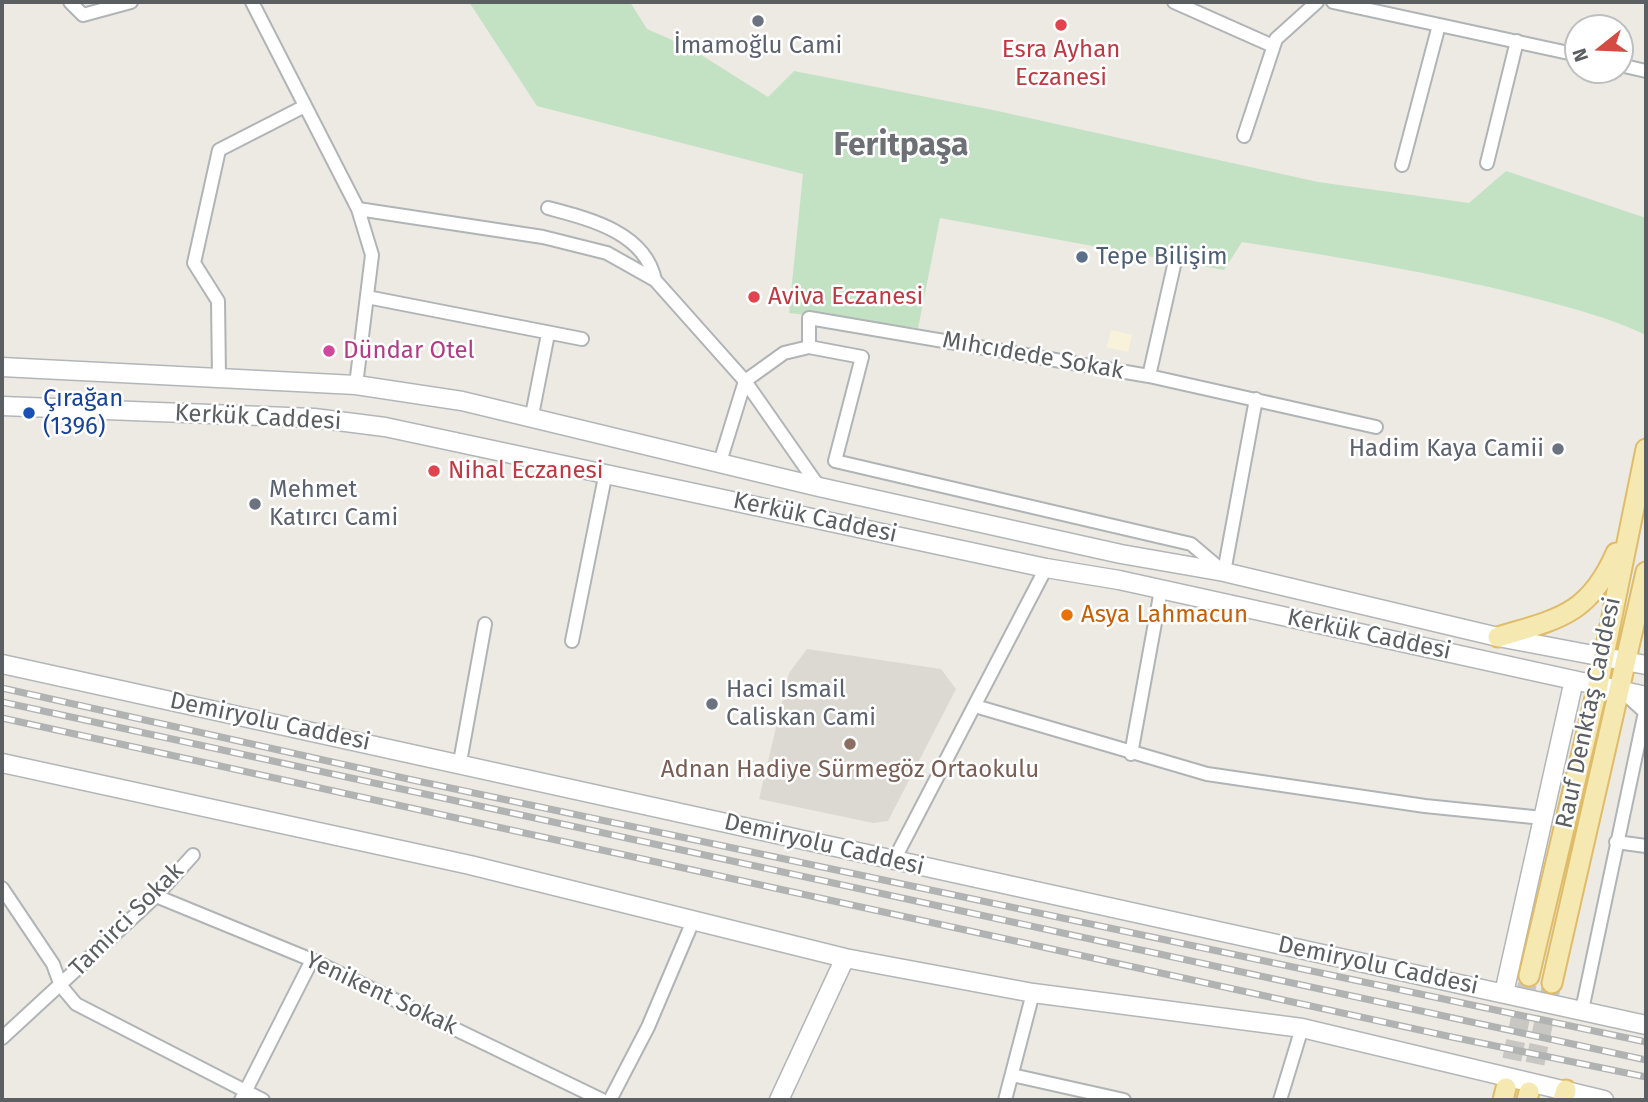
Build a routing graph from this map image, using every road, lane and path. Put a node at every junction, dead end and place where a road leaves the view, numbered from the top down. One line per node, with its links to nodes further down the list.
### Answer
1 (70, 2): 2 (street)
2 (131, 2)
3 (252, 2): 11 (street)
4 (1174, 2): 9 (street)
5 (1317, 2): 9 (street)
6 (1332, 2): 7 (street)
7 (1439, 25): 8 (street); 14 (street)
8 (1517, 41): 10 (street); 13 (street)
9 (1273, 46): 12 (street)
10 (1564, 52)
11 (305, 106): 16 (street); 24 (street)
12 (1244, 135)
13 (1487, 163)
14 (1402, 165)
15 (548, 208): 18 (street)
16 (358, 209): 18 (street); 19 (street)
17 (1175, 261): 25 (street)
18 (655, 280): 26 (street)
19 (367, 297): 20 (street); 27 (street)
20 (548, 334): 21 (street); 30 (street)
21 (582, 339)
22 (808, 346): 25 (street, Mıhcıdede Sokak); 26 (street); 38 (street)
23 (2, 366): 24 (street, Kerkük Caddesi)
24 (219, 376): 27 (street, Kerkük Caddesi)
25 (1149, 376): 28 (street, Mıhcıdede Sokak)
26 (745, 381): 33 (street); 35 (street)
27 (356, 385): 30 (street, Kerkük Caddesi)
28 (1256, 399): 31 (street, Mıhcıdede Sokak); 38 (street)
29 (2, 406): 34 (street, Kerkük Caddesi)
30 (532, 415): 33 (street, Kerkük Caddesi)
31 (1376, 427)
32 (1646, 449): 36 (main road, Rauf Denktaş Caddesi)
33 (720, 462): 35 (street, Kerkük Caddesi)
34 (606, 472): 37 (street, Kerkük Caddesi); 43 (street)
35 (819, 487): 38 (street, Kerkük Caddesi)
36 (1629, 523): 42 (main road); 44 (main road, Rauf Denktaş Caddesi)
37 (1046, 568): 40 (street, Kerkük Caddesi); 51 (street)
38 (1224, 572): 42 (street, Kerkük Caddesi)
39 (1646, 572): 46 (main road, Rauf Denktaş Caddesi)
40 (1161, 590): 47 (street, Kerkük Caddesi); 52 (street)
41 (485, 624): 53 (street)
42 (1498, 637): 44 (street, Kerkük Caddesi)
43 (572, 641)
44 (1604, 656): 46 (street, Kerkük Caddesi); 48 (main road, Rauf Denktaş Caddesi)
45 (3, 662): 53 (street, Demiryolu Caddesi)
46 (1637, 663): 49 (main road, Rauf Denktaş Caddesi)
47 (1574, 680): 48 (street, Kerkük Caddesi); 55 (street)
48 (1598, 685): 49 (street, Kerkük Caddesi); 65 (main road, Rauf Denktaş Caddesi)
49 (1620, 689): 50 (street, Kerkük Caddesi); 56 (street); 66 (main road, Rauf Denktaş Caddesi)
50 (1646, 696)
51 (975, 706): 52 (street); 59 (street)
52 (1131, 754): 55 (street)
53 (460, 762): 59 (street, Demiryolu Caddesi)
54 (2, 763): 62 (street)
55 (1543, 818): 69 (street)
56 (1616, 842): 57 (street); 70 (street)
57 (1646, 846)
58 (193, 855): 61 (street, Tamirci Sokak)
59 (893, 862): 69 (street, Demiryolu Caddesi)
60 (2, 888): 67 (street)
61 (156, 896): 64 (street, Yenikent Sokak); 67 (street, Tamirci Sokak)
62 (693, 921): 63 (street); 79 (street)
63 (845, 958): 68 (street); 80 (street)
64 (312, 960): 76 (street); 78 (street, Yenikent Sokak)
65 (1530, 976)
66 (1552, 983)
67 (61, 986): 73 (street, Tamirci Sokak); 76 (street)
68 (1033, 993): 72 (street); 74 (street)
69 (1504, 993): 70 (street, Demiryolu Caddesi)
70 (1582, 1010): 71 (street, Demiryolu Caddesi)
71 (1646, 1025)
72 (1302, 1028): 75 (street); 83 (street)
73 (2, 1038)
74 (1012, 1075): 81 (street); 82 (street)
75 (1564, 1095): 84 (street)
76 (243, 1096): 77 (street)
77 (263, 1100)
78 (603, 1100)
79 (610, 1100)
80 (779, 1100)
81 (1005, 1100)
82 (1124, 1100)
83 (1280, 1100)
84 (1604, 1100)

